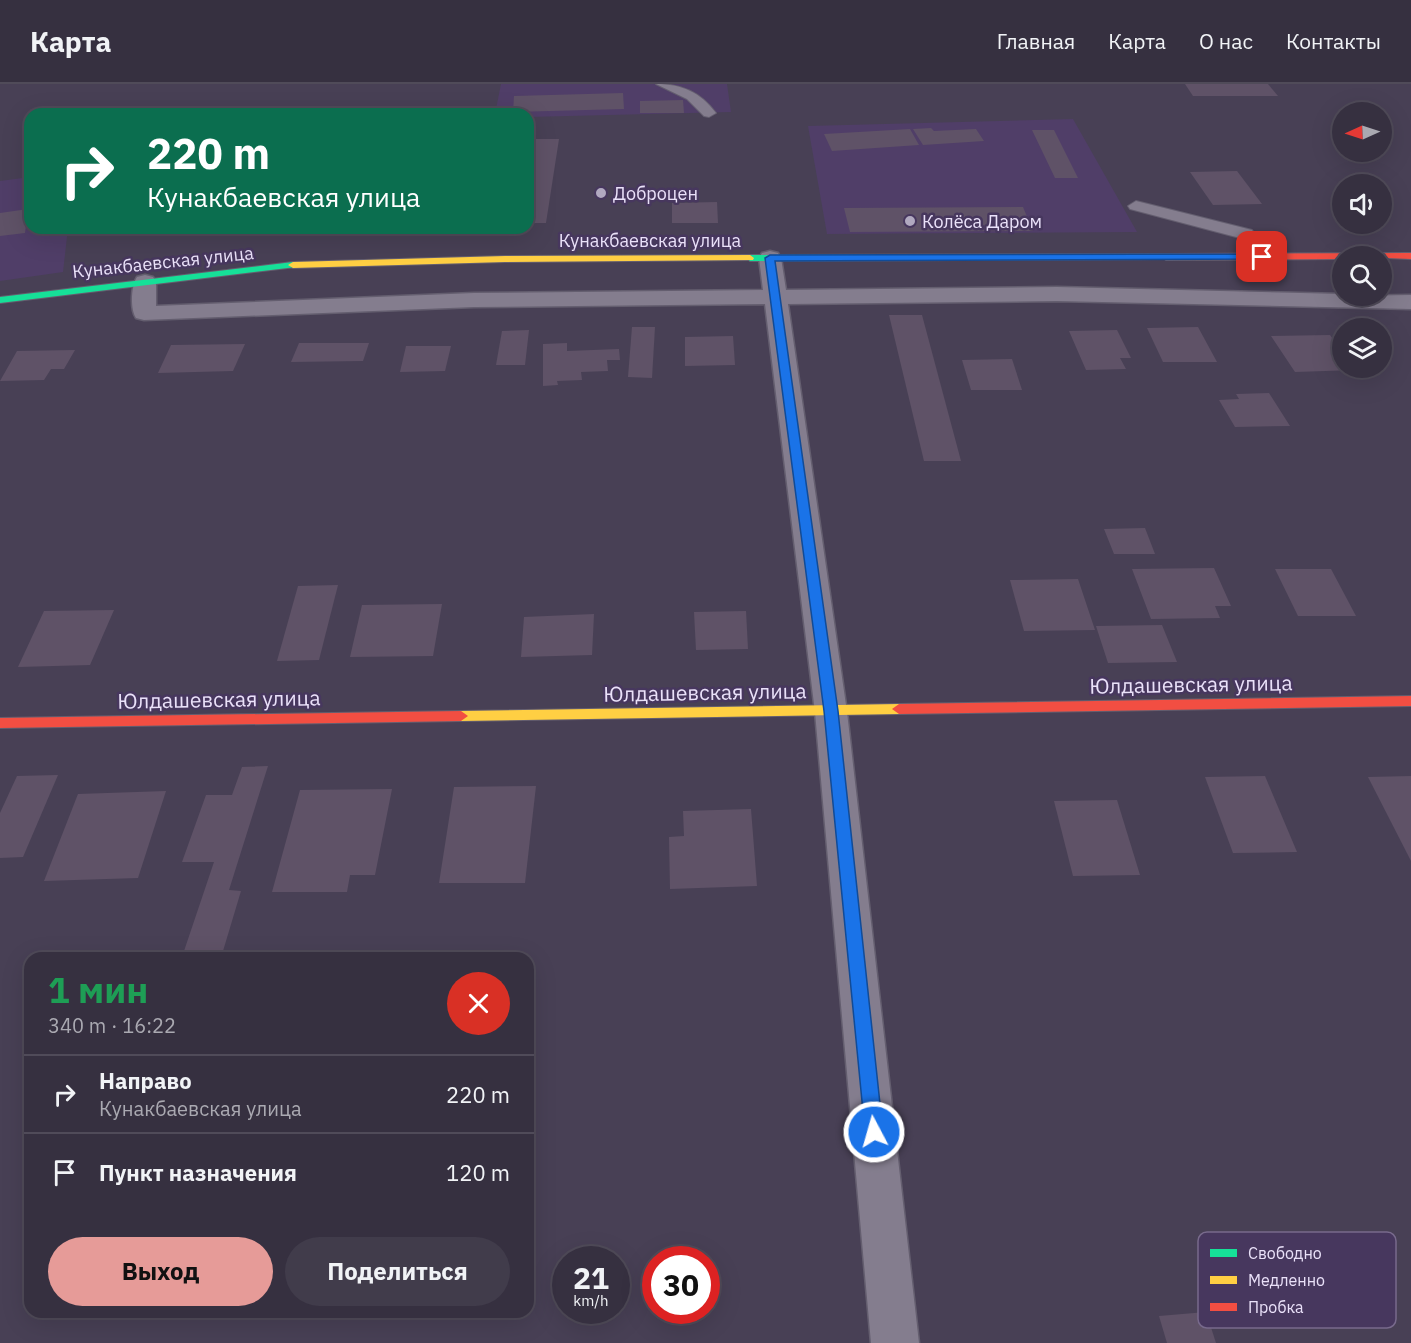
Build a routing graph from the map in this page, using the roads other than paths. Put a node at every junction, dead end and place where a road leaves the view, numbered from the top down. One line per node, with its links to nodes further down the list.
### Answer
1 (663, 84): 2 (lane)
2 (709, 113)
3 (1136, 206): 5 (lane)
4 (1411, 256): 5 (main road, Кунакбаевская улица)
5 (1262, 257): 6 (main road, Кунакбаевская улица)
6 (770, 258): 7 (main road, Кунакбаевская улица); 8 (street)
7 (145, 282): 8 (street); 9 (main road, Кунакбаевская улица)
8 (775, 298): 10 (street); 12 (street)
9 (0, 300)
10 (1411, 302)
11 (1411, 701): 12 (main road, Юлдашевская улица)
12 (831, 711): 13 (main road, Юлдашевская улица); 14 (street)
13 (0, 723)
14 (895, 1343)

